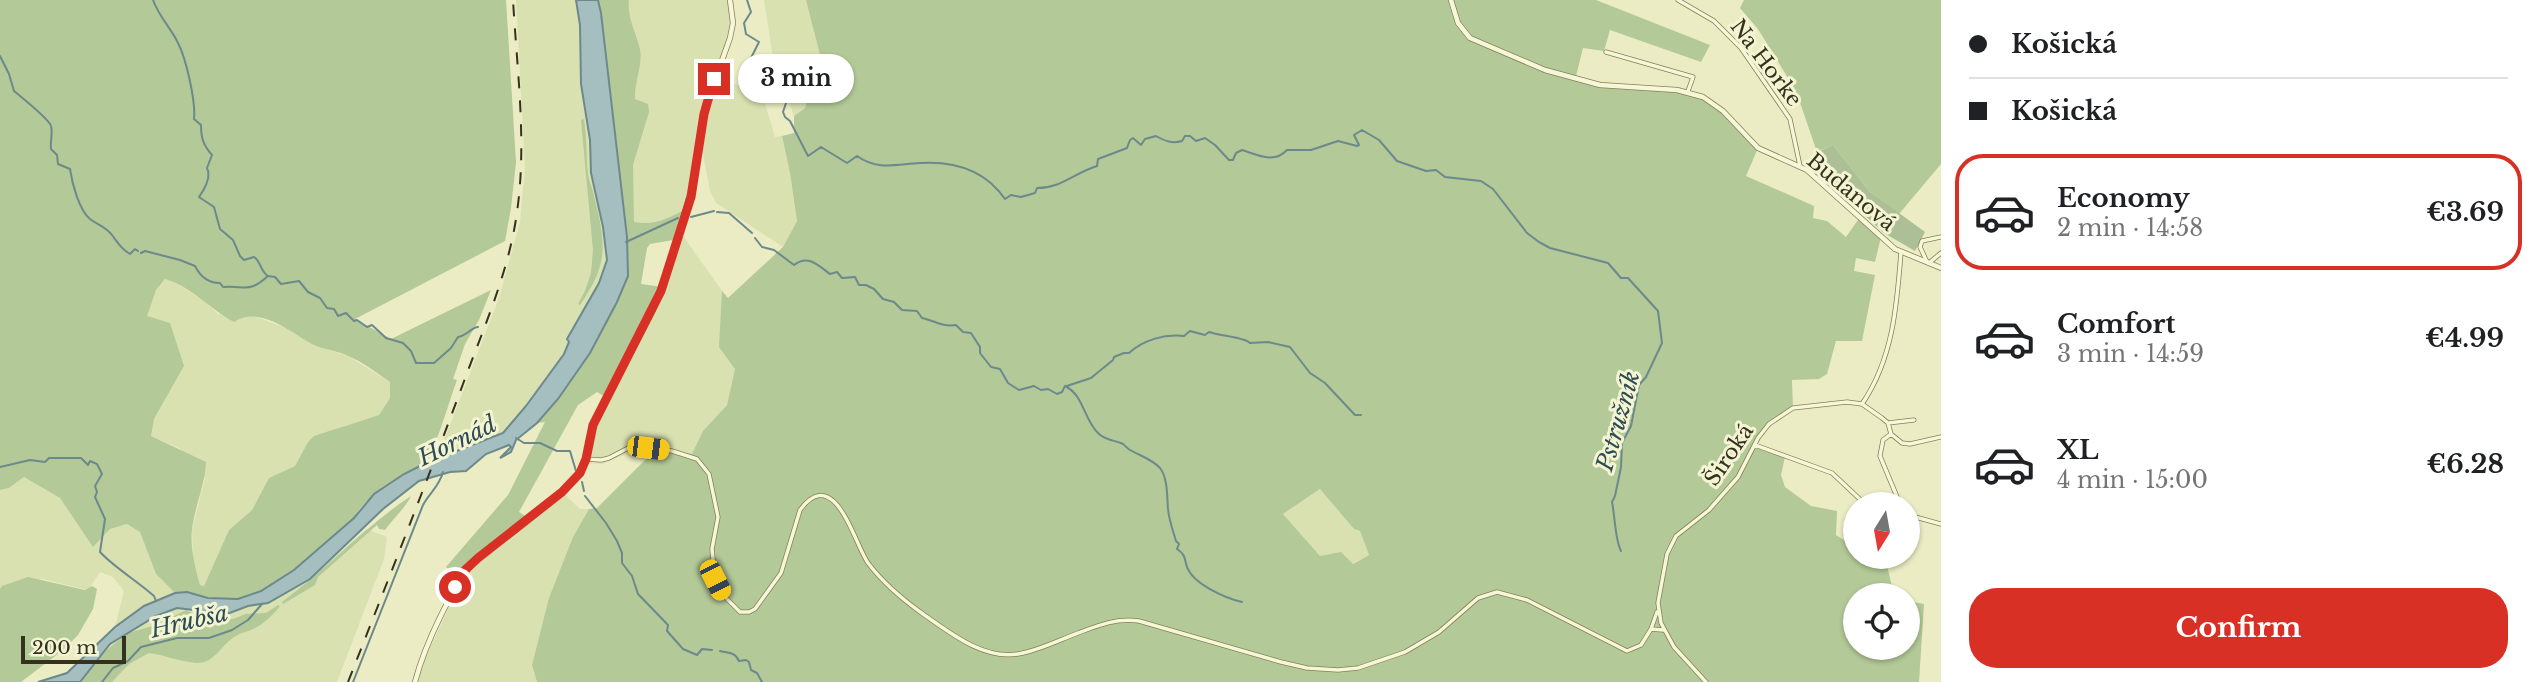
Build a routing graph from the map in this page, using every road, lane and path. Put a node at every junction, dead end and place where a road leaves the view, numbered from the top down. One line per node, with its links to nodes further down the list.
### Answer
1 (730, 0): 18 (street)
2 (1451, 0): 5 (street, Budanová)
3 (1678, 0): 6 (street, Na Horke)
4 (1606, 52): 5 (street)
5 (1688, 92): 6 (street, Budanová)
6 (1800, 166): 8 (street, Budanová)
7 (1941, 237): 10 (street)
8 (1901, 252): 10 (street, Budanová); 12 (street)
9 (1941, 253): 10 (street)
10 (1928, 263): 11 (street, Budanová)
11 (1941, 268)
12 (1862, 404): 14 (street); 17 (street, Široká)
13 (1913, 419): 14 (street)
14 (1888, 423): 15 (street)
15 (1891, 434): 16 (street); 20 (street)
16 (1941, 437)
17 (1754, 445): 19 (street); 23 (street, Široká)
18 (586, 459): 24 (street); 26 (street)
19 (1853, 492)
20 (1894, 492)
21 (1920, 518): 22 (street)
22 (1941, 524)
23 (1658, 609): 24 (street); 25 (street, Široká)
24 (1651, 629): 25 (street)
25 (1663, 629): 27 (street, Široká)
26 (415, 682)
27 (1706, 682)

